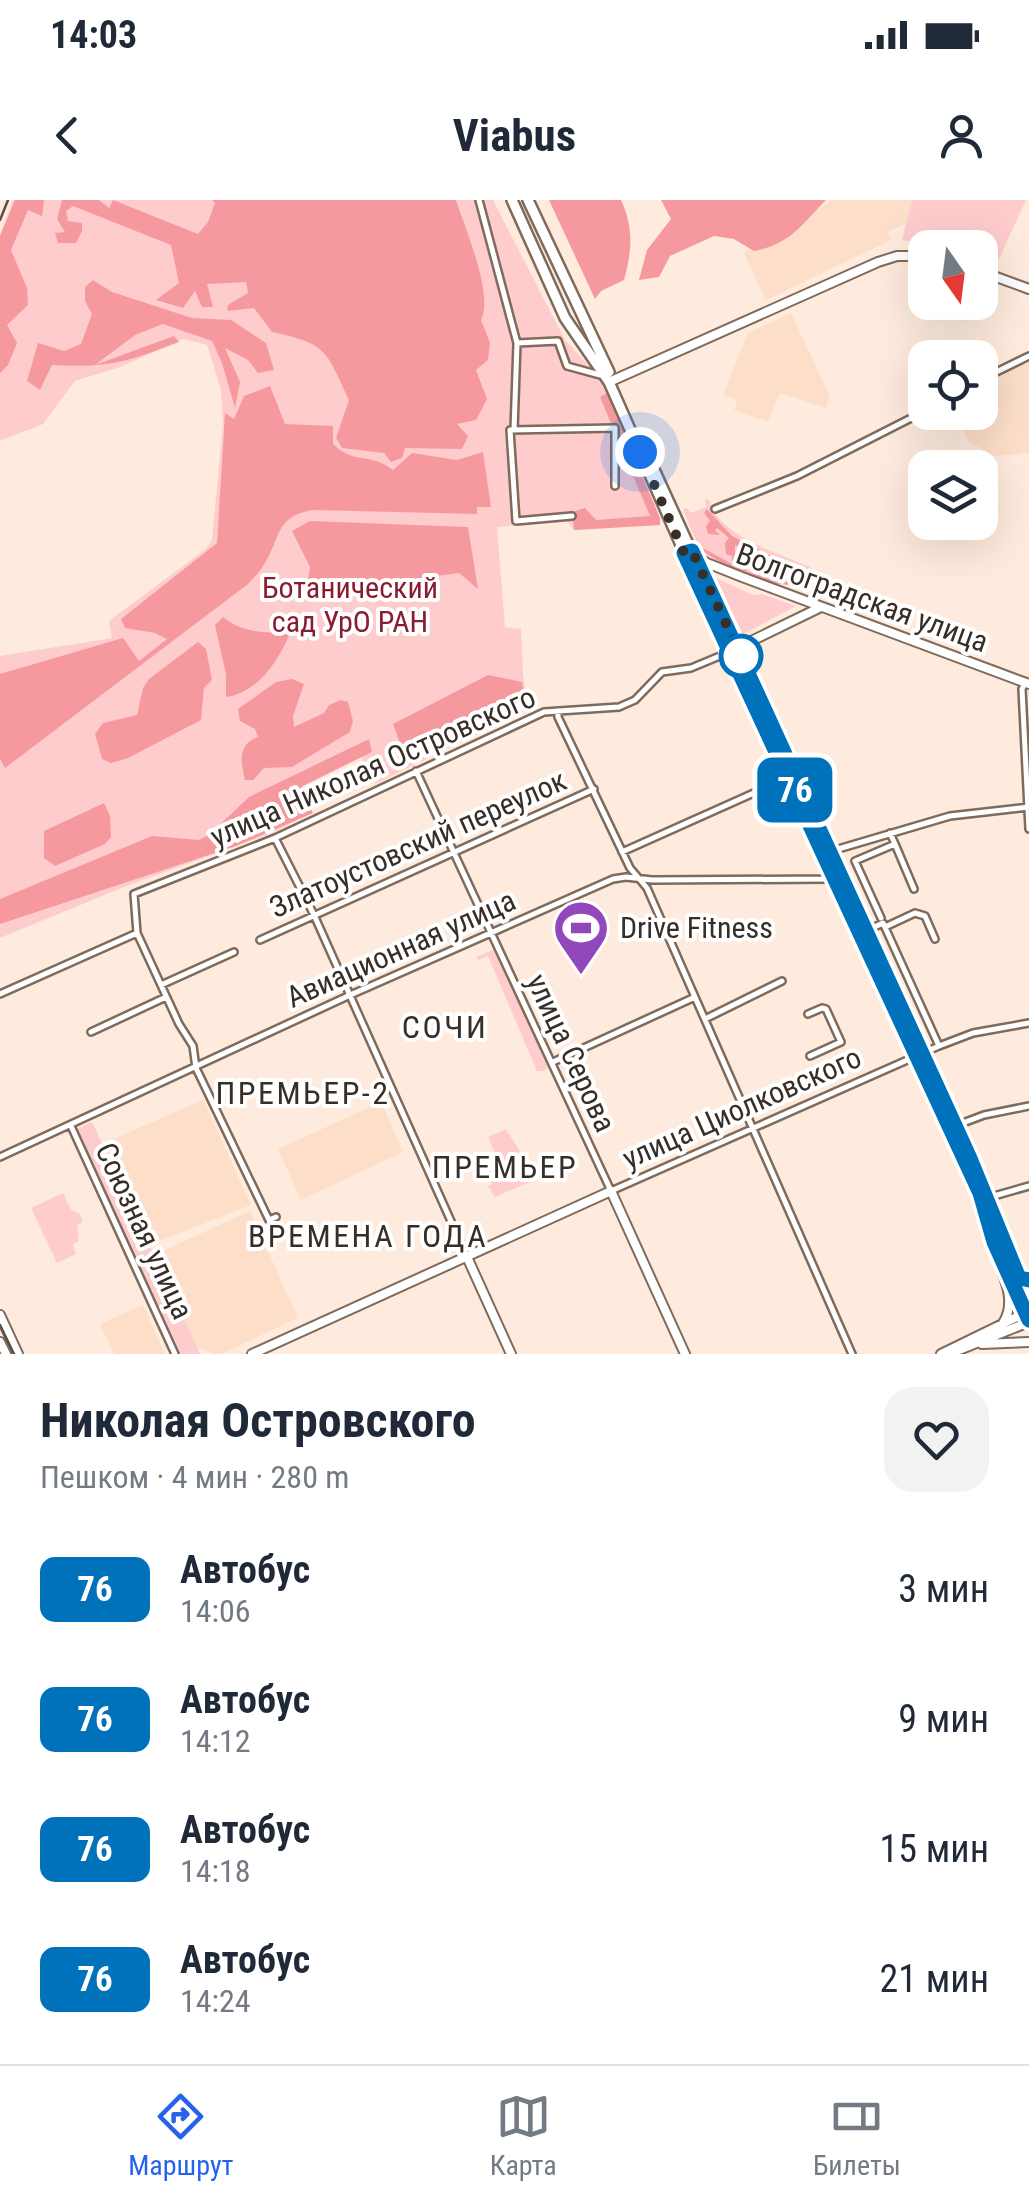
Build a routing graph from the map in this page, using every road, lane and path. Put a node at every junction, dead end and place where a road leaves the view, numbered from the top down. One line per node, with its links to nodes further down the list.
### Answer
1 (479, 200): 7 (street)
2 (512, 200): 10 (main road)
3 (528, 200): 10 (main road)
4 (908, 256): 10 (street)
5 (998, 278): 6 (street)
6 (1029, 289)
7 (518, 343): 10 (street); 12 (street)
8 (1029, 356): 9 (street)
9 (998, 371)
10 (609, 379): 16 (main road)
11 (908, 420): 14 (street)
12 (514, 430): 13 (street); 15 (street)
13 (615, 486)
14 (715, 509)
15 (572, 516)
16 (688, 552): 17 (street, Волгоградская улица); 18 (main road)
17 (822, 607): 18 (street); 19 (street, Волгоградская улица)
18 (733, 650): 20 (street, улица Николая Островского); 22 (main road); 31 (main road)
19 (1027, 683): 24 (street)
20 (558, 711): 21 (street, улица Николая Островского); 23 (street)
21 (416, 771): 27 (street, улица Николая Островского); 29 (street, улица Серова)
22 (793, 784): 30 (street); 31 (main road)
23 (594, 790): 29 (street, Златоустовский переулок); 30 (street)
24 (1028, 807): 25 (street); 26 (street)
25 (1029, 829)
26 (890, 833): 28 (street); 31 (street)
27 (275, 838): 35 (street); 40 (street, улица Николая Островского)
28 (895, 844): 34 (street); 36 (street)
29 (454, 852): 35 (street, Златоустовский переулок); 39 (street, улица Серова)
30 (622, 852): 33 (street)
31 (827, 852): 32 (main road)
32 (837, 874): 33 (street, Авиационная улица); 38 (main road); 58 (main road)
33 (636, 877): 39 (street, Авиационная улица); 49 (street)
34 (914, 889)
35 (314, 915): 42 (street, Златоустовский переулок); 47 (street)
36 (881, 918)
37 (884, 927): 38 (street); 41 (street); 55 (street)
38 (866, 931): 58 (main road)
39 (492, 932): 47 (street, Авиационная улица); 59 (street, улица Серова)
40 (137, 933): 45 (street); 46 (street)
41 (935, 939)
42 (260, 940)
43 (234, 952): 45 (street)
44 (782, 981): 51 (street)
45 (162, 985): 48 (street)
46 (0, 994)
47 (348, 996): 60 (street, Авиационная улица); 71 (street)
48 (166, 997): 53 (street); 60 (street)
49 (695, 997): 51 (street); 59 (street)
50 (808, 1014): 54 (street)
51 (705, 1019): 64 (street)
52 (1029, 1022): 55 (street, улица Циолковского)
53 (90, 1032)
54 (833, 1045): 56 (street); 57 (street)
55 (940, 1046): 58 (street, улица Циолковского)
56 (837, 1054)
57 (810, 1056)
58 (920, 1056): 63 (main road); 64 (street, улица Циолковского); 70 (main road)
59 (551, 1063): 67 (street, улица Серова)
60 (196, 1068): 62 (street, Авиационная улица); 69 (street)
61 (1029, 1106): 63 (street)
62 (72, 1126): 65 (street, Авиационная улица); 82 (street, Союзная улица)
63 (955, 1126): 68 (main road)
64 (752, 1128): 67 (street, улица Циолковского); 86 (street)
65 (0, 1158)
66 (1029, 1186): 68 (street)
67 (610, 1191): 71 (street, улица Циолковского); 85 (street, улица Серова)
68 (986, 1198): 72 (main road)
69 (276, 1218)
70 (994, 1242): 75 (main road); 76 (street)
71 (468, 1257): 83 (street, улица Циолковского); 84 (street)
72 (1024, 1279): 73 (main road)
73 (1029, 1299)
74 (0, 1316): 81 (street)
75 (1028, 1316): 76 (street); 79 (street)
76 (1002, 1324): 87 (street)
77 (0, 1342): 80 (street)
78 (1029, 1342): 79 (street)
79 (978, 1345): 87 (street)
80 (6, 1354)
81 (18, 1354)
82 (176, 1354)
83 (252, 1354)
84 (512, 1354)
85 (685, 1354)
86 (852, 1354)
87 (943, 1354)

